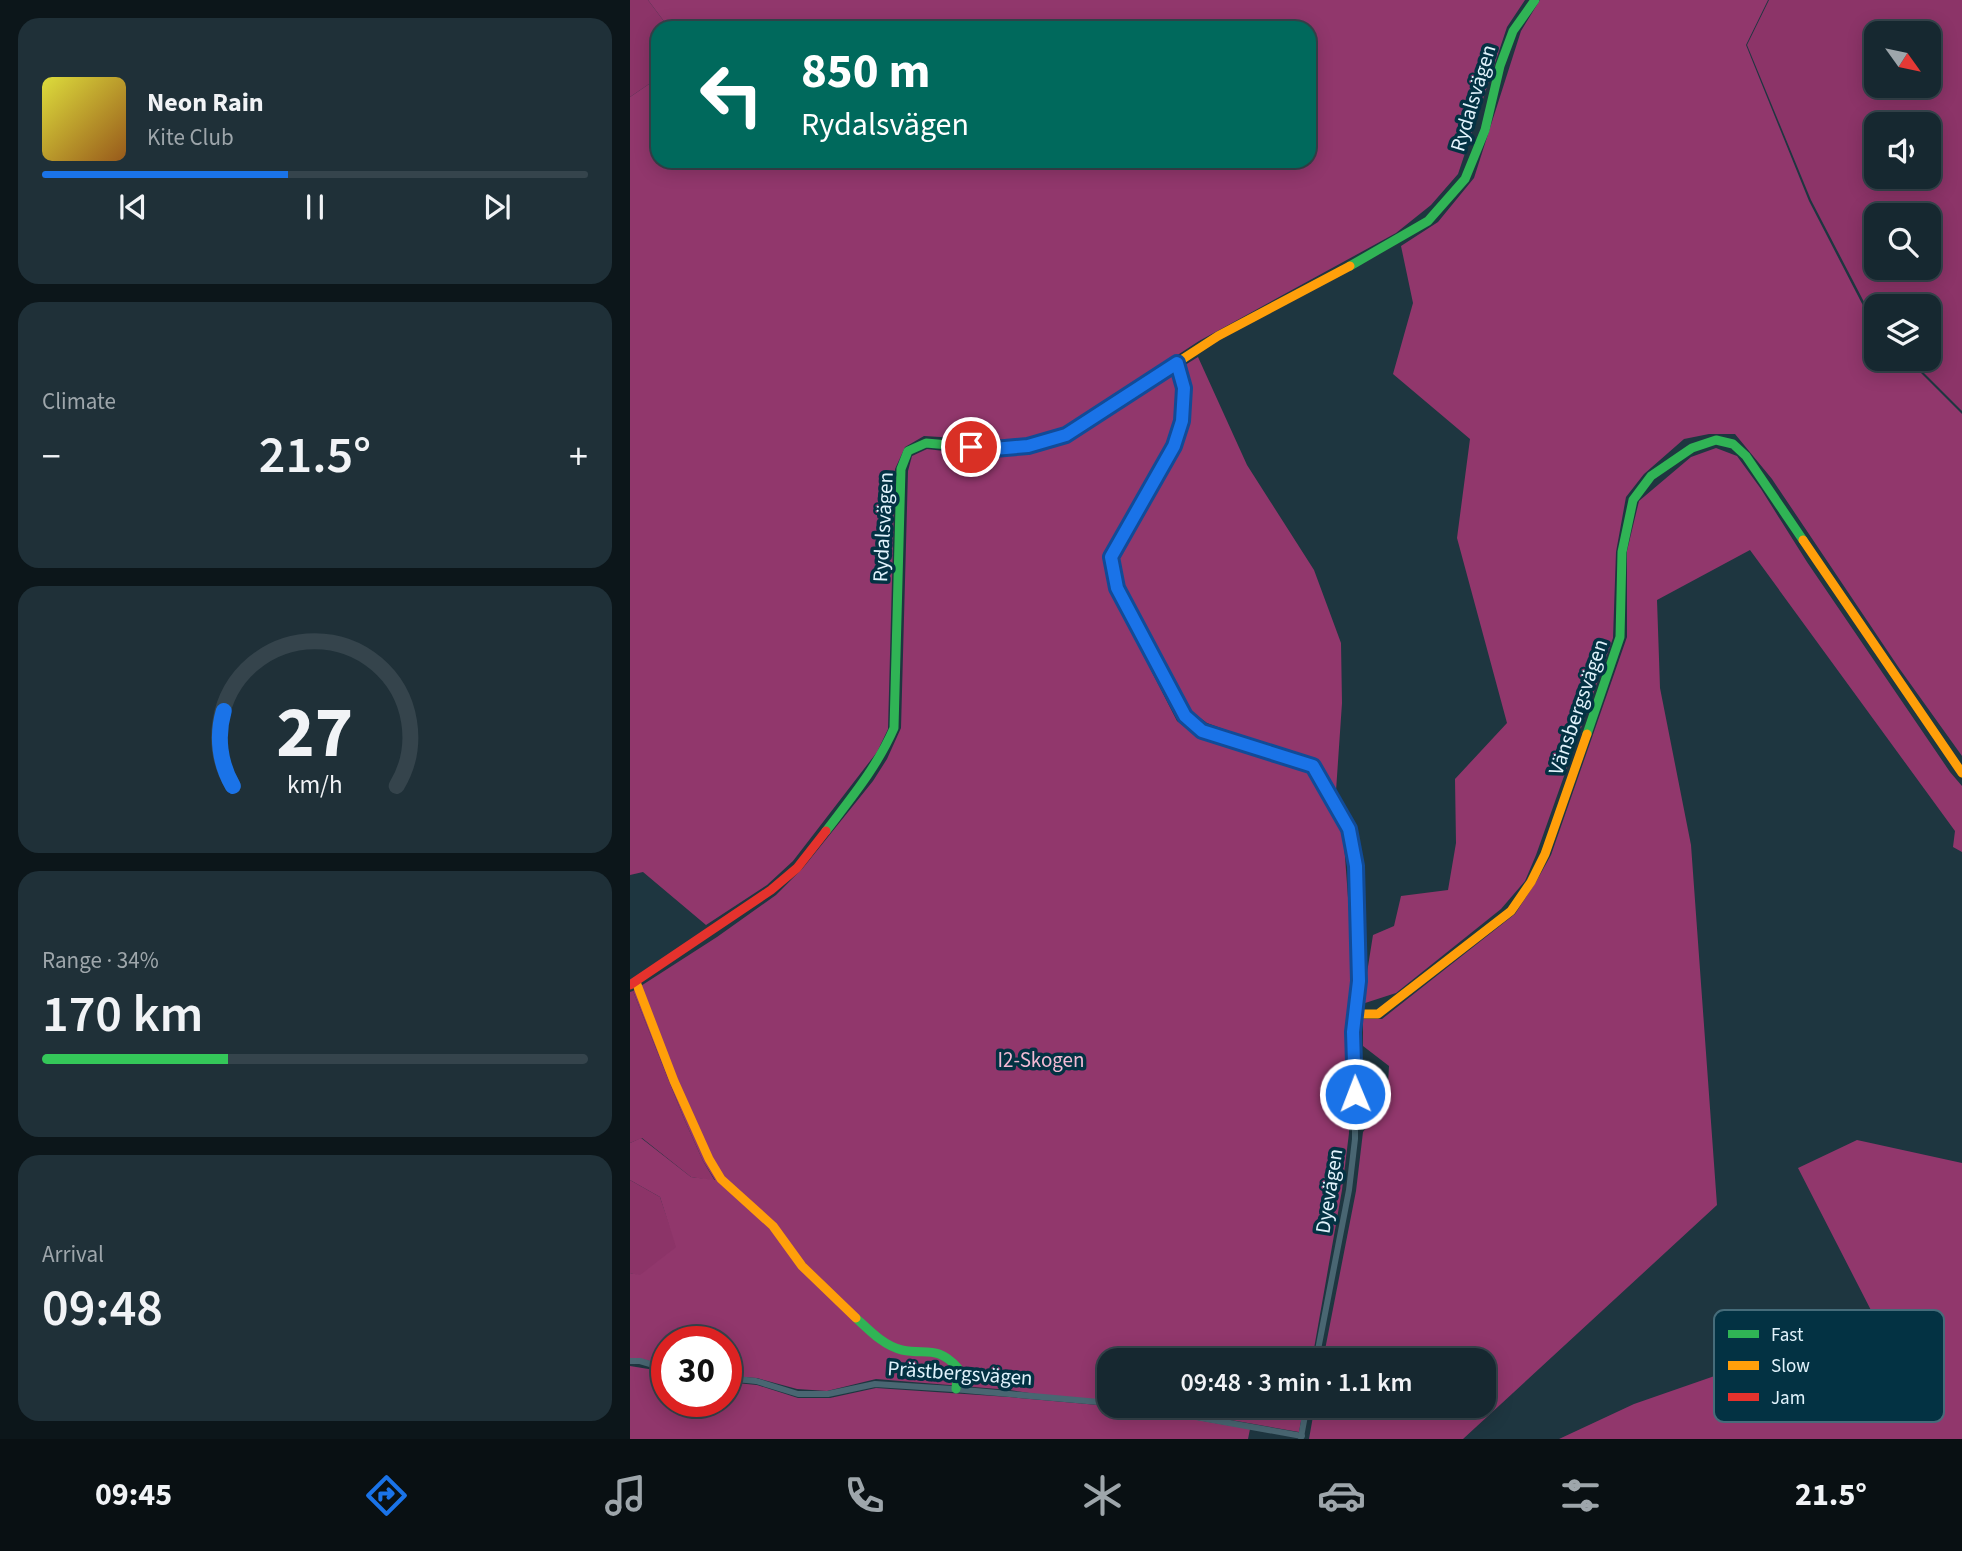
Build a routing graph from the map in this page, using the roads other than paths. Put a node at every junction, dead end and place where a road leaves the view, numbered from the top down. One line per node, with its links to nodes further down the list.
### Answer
1 (1535, 0): 2 (street, Rydalsvägen)
2 (1177, 363): 4 (street, Rydalsvägen); 5 (street, Dyevägen)
3 (1962, 773): 5 (street, Vänsbergsvägen)
4 (633, 983): 10 (street)
5 (1356, 1014): 6 (street, Dyevägen)
6 (1318, 1348)
7 (630, 1361): 8 (street)
8 (651, 1364)
9 (742, 1380): 10 (street, Prästbergsvägen)
10 (956, 1389): 11 (street, Prästbergsvägen)
11 (1097, 1402)
12 (1199, 1418): 14 (street)
13 (1305, 1418): 14 (street)
14 (1301, 1437)

